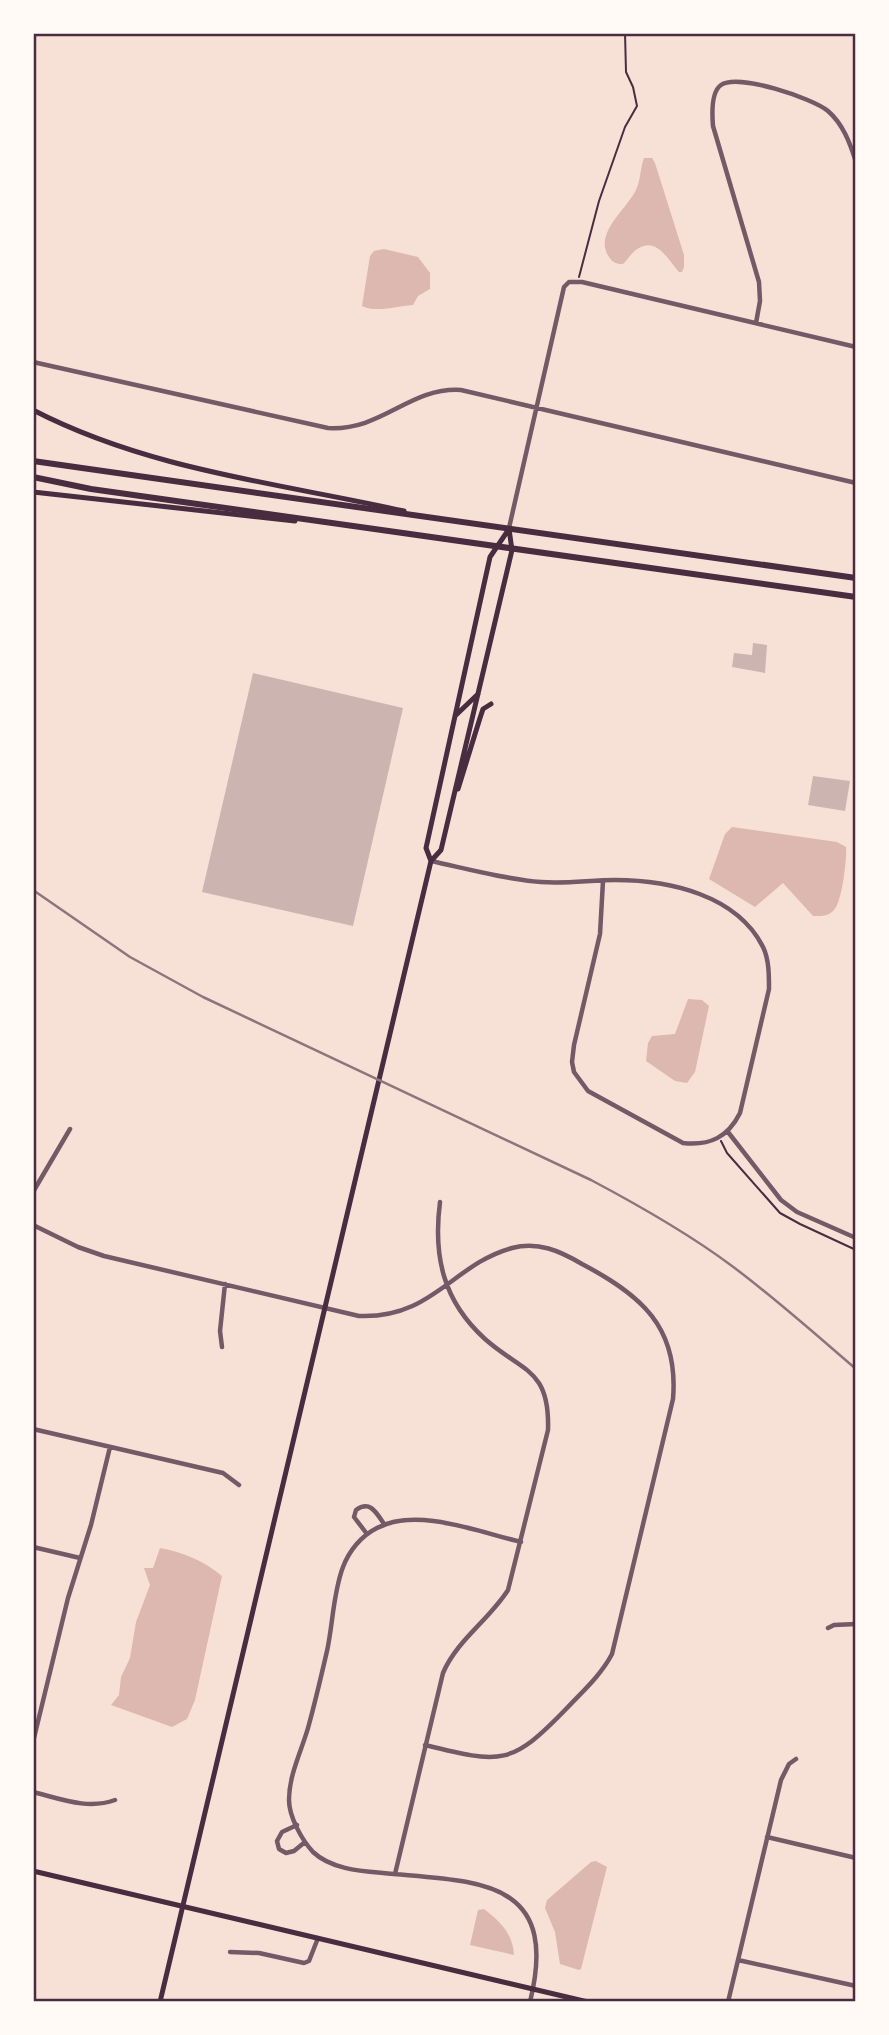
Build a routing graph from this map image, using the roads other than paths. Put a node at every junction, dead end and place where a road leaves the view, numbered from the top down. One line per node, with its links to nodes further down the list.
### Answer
1 (856, 162): 2 (street)
2 (756, 323): 3 (street); 5 (street)
3 (856, 347)
4 (33, 362): 5 (street)
5 (535, 408): 9 (street); 13 (street)
6 (33, 410): 11 (main road)
7 (33, 461): 11 (main road)
8 (33, 477): 12 (main road)
9 (856, 483)
10 (33, 492): 12 (main road)
11 (431, 517): 13 (main road)
12 (353, 526): 14 (main road)
13 (509, 529): 14 (main road); 15 (main road); 16 (main road)
14 (496, 548): 15 (main road); 20 (main road)
15 (512, 550): 17 (main road); 18 (main road)
16 (856, 578)
17 (856, 597)
18 (479, 693): 20 (main road); 21 (main road)
19 (491, 704): 21 (main road)
20 (455, 716): 22 (main road)
21 (454, 794): 22 (main road)
22 (431, 861): 23 (street); 32 (main road)
23 (603, 881): 25 (street); 25 (street)
24 (70, 1129): 26 (street)
25 (728, 1132): 29 (street)
26 (33, 1192)
27 (440, 1202): 31 (street)
28 (33, 1225): 30 (street)
29 (856, 1238)
30 (225, 1284): 32 (street); 33 (street)
31 (448, 1286): 32 (street); 39 (street); 45 (street)
32 (326, 1308): 55 (main road)
33 (222, 1347)
34 (33, 1429): 35 (street)
35 (110, 1447): 36 (street); 41 (street)
36 (239, 1485)
37 (384, 1524): 38 (street); 38 (street); 39 (street)
38 (367, 1534): 49 (street)
39 (521, 1542): 45 (street)
40 (33, 1547): 41 (street)
41 (80, 1558): 44 (street)
42 (856, 1624): 43 (street)
43 (828, 1628)
44 (33, 1742)
45 (425, 1745): 54 (street)
46 (796, 1759): 50 (street)
47 (33, 1792): 48 (street)
48 (115, 1800)
49 (298, 1825): 51 (street); 51 (street)
50 (767, 1837): 52 (street); 58 (street)
51 (306, 1842): 54 (street)
52 (856, 1857)
53 (33, 1871): 55 (main road)
54 (395, 1874): 60 (street)
55 (183, 1906): 56 (main road); 61 (main road)
56 (318, 1937): 57 (street); 60 (main road)
57 (230, 1952)
58 (738, 1960): 59 (street); 64 (street)
59 (856, 1986)
60 (533, 1989): 62 (street); 63 (main road)
61 (160, 2002)
62 (530, 2002)
63 (588, 2002)
64 (728, 2002)

